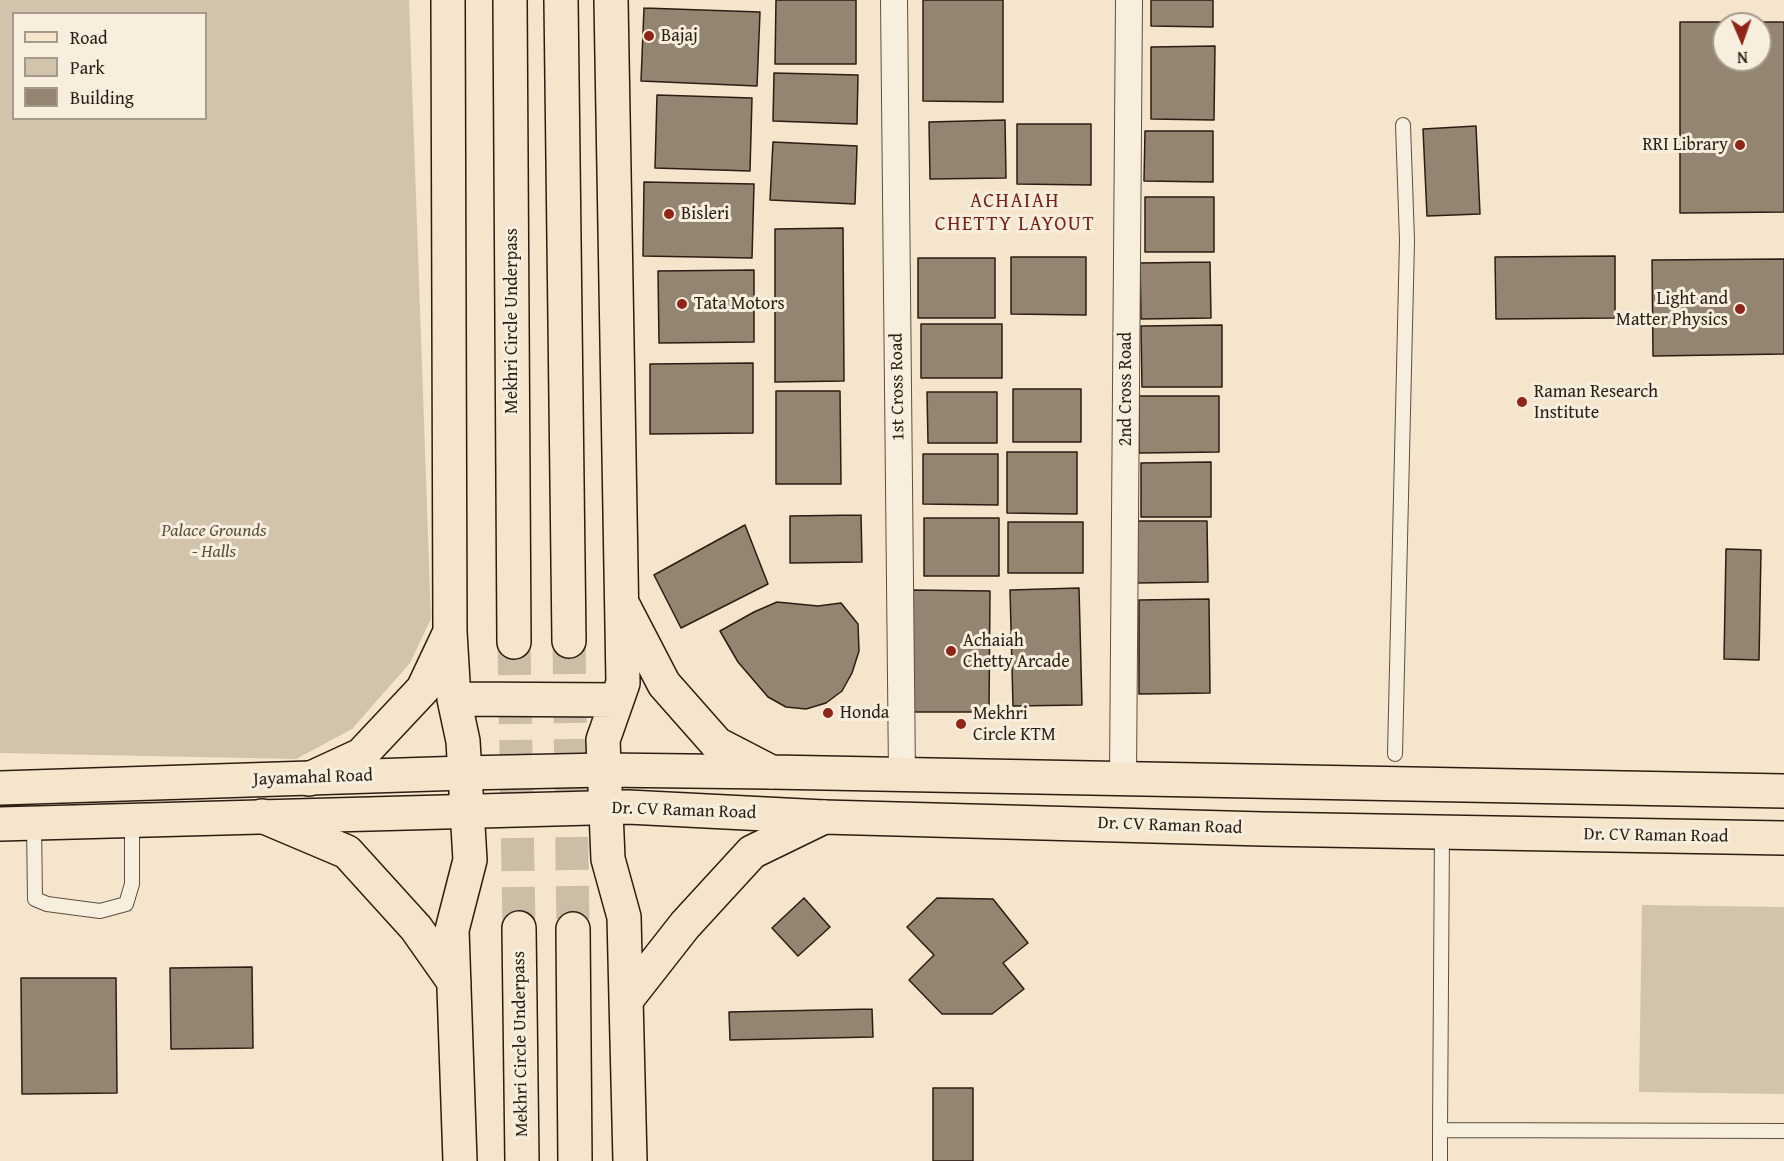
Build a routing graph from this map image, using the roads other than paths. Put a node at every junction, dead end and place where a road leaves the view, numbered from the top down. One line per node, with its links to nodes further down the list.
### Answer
1 (448, 0): 9 (main road)
2 (510, 0): 11 (main road, Mekhri Circle Underpass)
3 (561, 0): 10 (main road)
4 (611, 0): 8 (main road)
5 (894, 0): 18 (street, 1st Cross Road)
6 (1129, 0): 19 (street, 2nd Cross Road)
7 (1403, 125): 14 (lane)
8 (622, 603): 13 (main road); 16 (main road)
9 (450, 632): 12 (main road); 20 (main road)
10 (569, 641)
11 (514, 642)
12 (454, 699): 13 (main road); 17 (main road)
13 (617, 700): 15 (main road)
14 (1395, 754)
15 (615, 771): 16 (main road); 17 (main road, Jayamahal Road); 23 (main road)
16 (771, 771): 18 (main road)
17 (465, 773): 20 (main road, Jayamahal Road); 25 (main road)
18 (902, 775): 19 (main road)
19 (1123, 777): 22 (main road)
20 (309, 779): 21 (main road, Jayamahal Road)
21 (0, 788)
22 (1784, 791)
23 (605, 807): 24 (main road, Dr. CV Raman Road); 27 (main road, Dr. CV Raman Road); 36 (main road)
24 (556, 809): 25 (main road, Jayamahal Road)
25 (467, 811): 26 (main road, Jayamahal Road); 35 (main road)
26 (262, 816): 28 (main road, Jayamahal Road); 35 (main road)
27 (824, 817): 31 (main road, Dr. CV Raman Road); 36 (main road)
28 (132, 820): 29 (main road, Jayamahal Road); 29 (lane)
29 (34, 823): 30 (main road, Jayamahal Road)
30 (0, 824)
31 (1442, 833): 32 (main road, Dr. CV Raman Road); 37 (lane)
32 (1784, 838)
33 (519, 927): 40 (main road, Mekhri Circle Underpass)
34 (573, 929): 41 (main road)
35 (454, 982): 39 (main road)
36 (627, 999): 42 (main road)
37 (1440, 1130): 38 (lane); 43 (lane)
38 (1784, 1131)
39 (460, 1161)
40 (522, 1161)
41 (574, 1161)
42 (630, 1161)
43 (1440, 1161)

